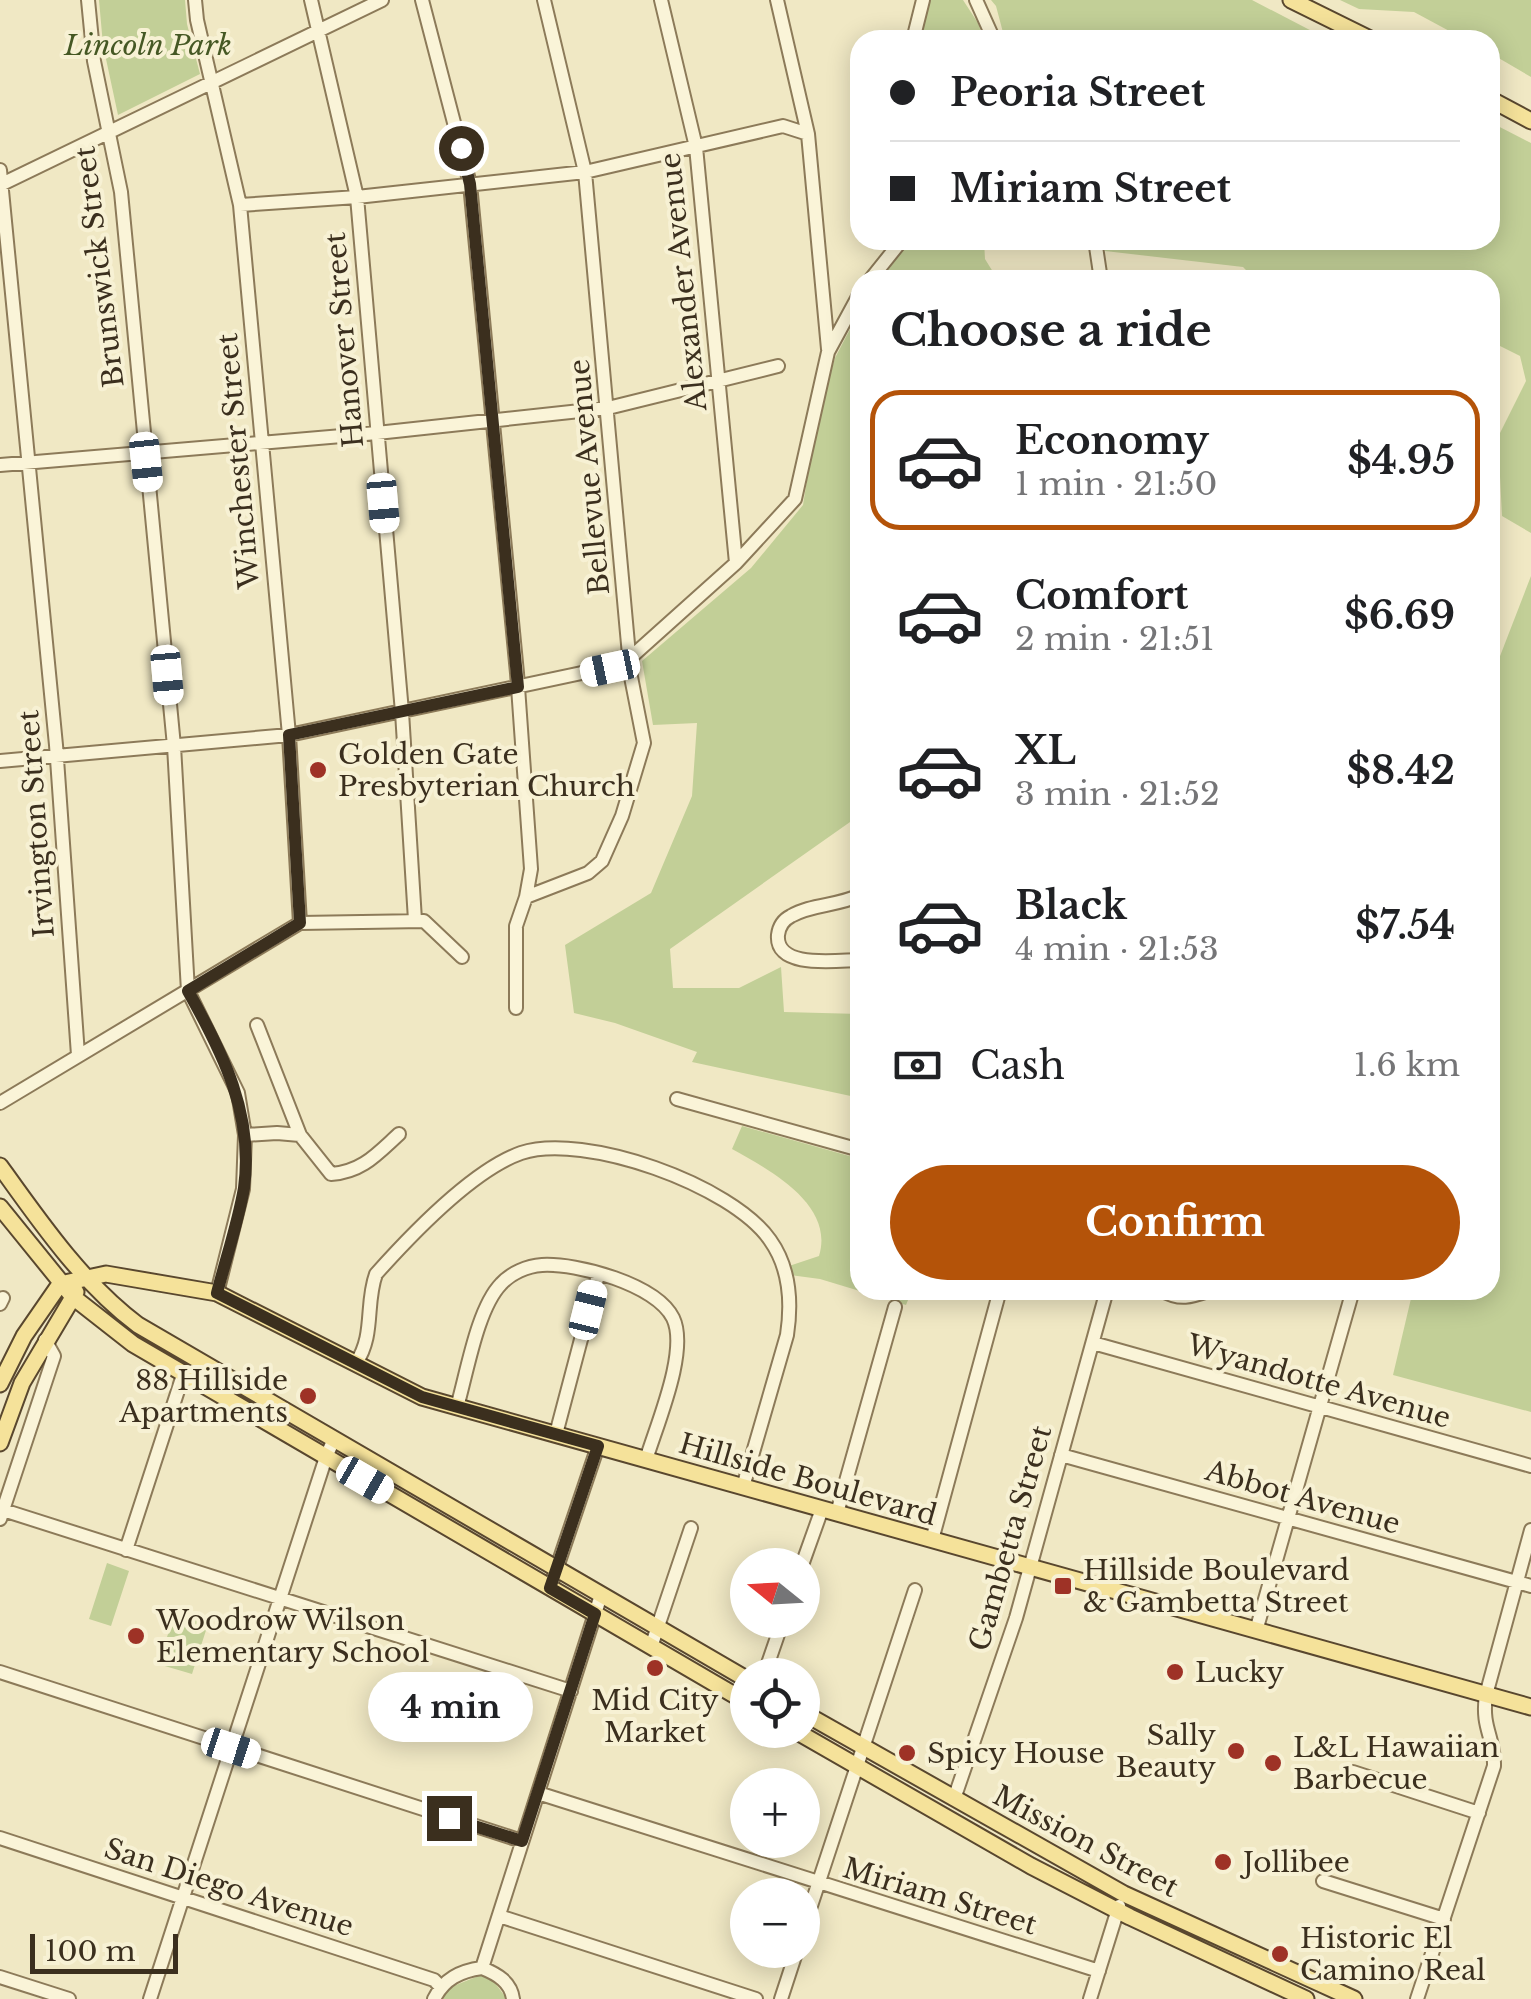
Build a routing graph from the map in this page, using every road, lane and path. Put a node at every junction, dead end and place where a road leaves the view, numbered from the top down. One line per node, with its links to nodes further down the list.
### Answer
1 (88, 0): 21 (street, Brunswick Street)
2 (195, 0): 16 (street, Winchester Street)
3 (312, 0): 12 (street, Hanover Street)
4 (382, 0): 12 (street)
5 (422, 0): 26 (street)
6 (544, 0): 24 (street, Bellevue Avenue)
7 (661, 0): 23 (street, Alexander Avenue)
8 (777, 0): 17 (street)
9 (922, 0): 13 (street)
10 (976, 0): 14 (street)
11 (1292, 0): 15 (main road)
12 (318, 30): 16 (street); 27 (street, Hanover Street)
13 (915, 30)
14 (990, 30)
15 (1352, 30)
16 (212, 81): 21 (street); 28 (street, Winchester Street)
17 (800, 102): 20 (street); 22 (street)
18 (1500, 104): 19 (main road)
19 (1531, 120)
20 (783, 126): 22 (street); 23 (street)
21 (108, 132): 25 (street); 39 (street, Brunswick Street)
22 (808, 134): 32 (street)
23 (696, 147): 24 (street); 34 (street, Alexander Avenue)
24 (585, 172): 26 (street); 35 (street, Bellevue Avenue)
25 (1, 180): 40 (street, Irvington Street)
26 (470, 184): 27 (street); 36 (street)
27 (357, 196): 28 (street); 37 (street, Hanover Street)
28 (240, 205): 38 (street, Winchester Street)
29 (894, 250): 30 (street)
30 (878, 270)
31 (850, 311): 32 (street)
32 (828, 352): 42 (street)
33 (778, 366): 34 (street)
34 (720, 382): 35 (street); 42 (street, Alexander Avenue)
35 (608, 408): 36 (street); 43 (street, Bellevue Avenue)
36 (492, 421): 37 (street); 44 (street)
37 (376, 433): 38 (street); 45 (street, Hanover Street)
38 (261, 442): 39 (street); 46 (street, Winchester Street)
39 (146, 452): 40 (street); 47 (street, Brunswick Street)
40 (30, 462): 41 (street); 48 (street, Irvington Street)
41 (0, 465)
42 (736, 563): 43 (street)
43 (630, 658): 44 (street); 50 (street, Bellevue Avenue)
44 (518, 687): 45 (street); 50 (street)
45 (402, 712): 46 (street); 52 (street, Hanover Street)
46 (289, 735): 47 (street); 53 (street, Winchester Street)
47 (174, 746): 48 (street); 56 (street, Brunswick Street)
48 (57, 757): 49 (street); 59 (street, Irvington Street)
49 (0, 761)
50 (526, 897): 57 (street)
51 (850, 900): 55 (street)
52 (415, 920): 53 (street); 54 (street)
53 (300, 923): 56 (street)
54 (462, 957)
55 (850, 960)
56 (188, 991): 59 (street); 63 (street, Brunswick Street)
57 (516, 1008)
58 (257, 1025): 64 (street)
59 (78, 1055): 61 (street)
60 (677, 1099): 65 (street)
61 (0, 1103)
62 (399, 1134): 64 (street)
63 (245, 1136): 64 (street); 71 (street, Brunswick Street)
64 (300, 1136)
65 (850, 1147)
66 (1, 1169): 69 (main road)
67 (0, 1207): 70 (main road)
68 (598, 1274): 82 (street); 84 (street); 90 (street)
69 (85, 1276): 70 (main road, Hillside Boulevard); 71 (main road, Hillside Boulevard); 72 (main road); 85 (main road)
70 (60, 1284): 72 (main road); 81 (main road)
71 (217, 1293): 79 (main road, Hillside Boulevard)
72 (73, 1297): 77 (main road); 80 (main road)
73 (997, 1300): 98 (street)
74 (1104, 1300): 78 (street, Gambetta Street)
75 (1351, 1300): 83 (street)
76 (896, 1307): 93 (street)
77 (45, 1340): 86 (main road); 94 (street)
78 (1093, 1344): 83 (street, Wyandotte Avenue); 88 (street, Gambetta Street)
79 (356, 1363): 82 (main road, Hillside Boulevard); 92 (street)
80 (184, 1375): 89 (main road); 100 (street)
81 (0, 1384)
82 (457, 1407): 84 (main road, Hillside Boulevard)
83 (1321, 1407): 91 (street, Wyandotte Avenue); 95 (street)
84 (556, 1434): 87 (main road, Hillside Boulevard)
85 (334, 1440): 89 (street); 101 (main road)
86 (0, 1444)
87 (598, 1446): 90 (main road, Hillside Boulevard); 101 (street)
88 (1061, 1455): 95 (street, Abbot Avenue); 102 (street, Gambetta Street)
89 (326, 1457): 104 (main road); 107 (street)
90 (646, 1460): 92 (main road, Hillside Boulevard)
91 (1531, 1466)
92 (743, 1487): 93 (main road, Hillside Boulevard)
93 (829, 1511): 98 (main road, Hillside Boulevard); 99 (street)
94 (1, 1513): 100 (street)
95 (1288, 1518): 103 (street, Abbot Avenue); 110 (street)
96 (691, 1528): 109 (street)
97 (1531, 1530): 103 (street)
98 (932, 1540): 102 (main road, Hillside Boulevard)
99 (810, 1548)
100 (126, 1550): 107 (street)
101 (556, 1568): 104 (street); 106 (main road)
102 (1031, 1568): 110 (main road, Hillside Boulevard); 125 (street, Gambetta Street)
103 (1524, 1584): 116 (street)
104 (550, 1588): 108 (main road)
105 (915, 1590): 120 (street)
106 (601, 1595): 108 (street); 109 (main road)
107 (279, 1599): 114 (street); 121 (street)
108 (595, 1614): 111 (main road); 114 (street)
109 (657, 1628): 111 (street); 112 (main road)
110 (1256, 1631): 116 (main road, Hillside Boulevard)
111 (651, 1647): 115 (main road)
112 (730, 1670)
113 (0, 1672): 121 (street)
114 (571, 1691): 124 (street)
115 (730, 1693)
116 (1486, 1695): 117 (main road, Hillside Boulevard); 126 (street)
117 (1531, 1707)
118 (820, 1722): 120 (main road, Mission Street)
119 (820, 1745): 122 (main road, Mission Street)
120 (863, 1747): 122 (street); 125 (main road, Mission Street)
121 (231, 1748): 128 (street); 134 (street)
122 (857, 1766): 130 (street); 135 (main road, Mission Street)
123 (1353, 1772): 126 (street)
124 (538, 1793): 128 (street); 129 (street, Miriam Street)
125 (954, 1798): 133 (main road, Mission Street)
126 (1479, 1813): 137 (street)
127 (0, 1838): 134 (street, San Diego Avenue)
128 (522, 1841): 136 (street)
129 (800, 1878)
130 (820, 1878)
131 (1323, 1881): 137 (street)
132 (820, 1885): 140 (street, Miriam Street)
133 (1124, 1894): 135 (street); 150 (main road, Mission Street)
134 (182, 1900): 142 (street, San Diego Avenue); 144 (street)
135 (1118, 1910): 140 (street); 149 (main road, Mission Street)
136 (498, 1916): 138 (street); 146 (street)
137 (1444, 1919): 151 (street)
138 (482, 1968): 142 (street); 145 (street)
139 (791, 1968): 147 (street)
140 (1099, 1971): 148 (street)
141 (0, 1977): 143 (street)
142 (437, 1992)
143 (69, 1999)
144 (150, 1999)
145 (512, 1999)
146 (756, 1999)
147 (781, 1999)
148 (1090, 1999)
149 (1306, 1999)
150 (1354, 1999)
151 (1416, 1999)

